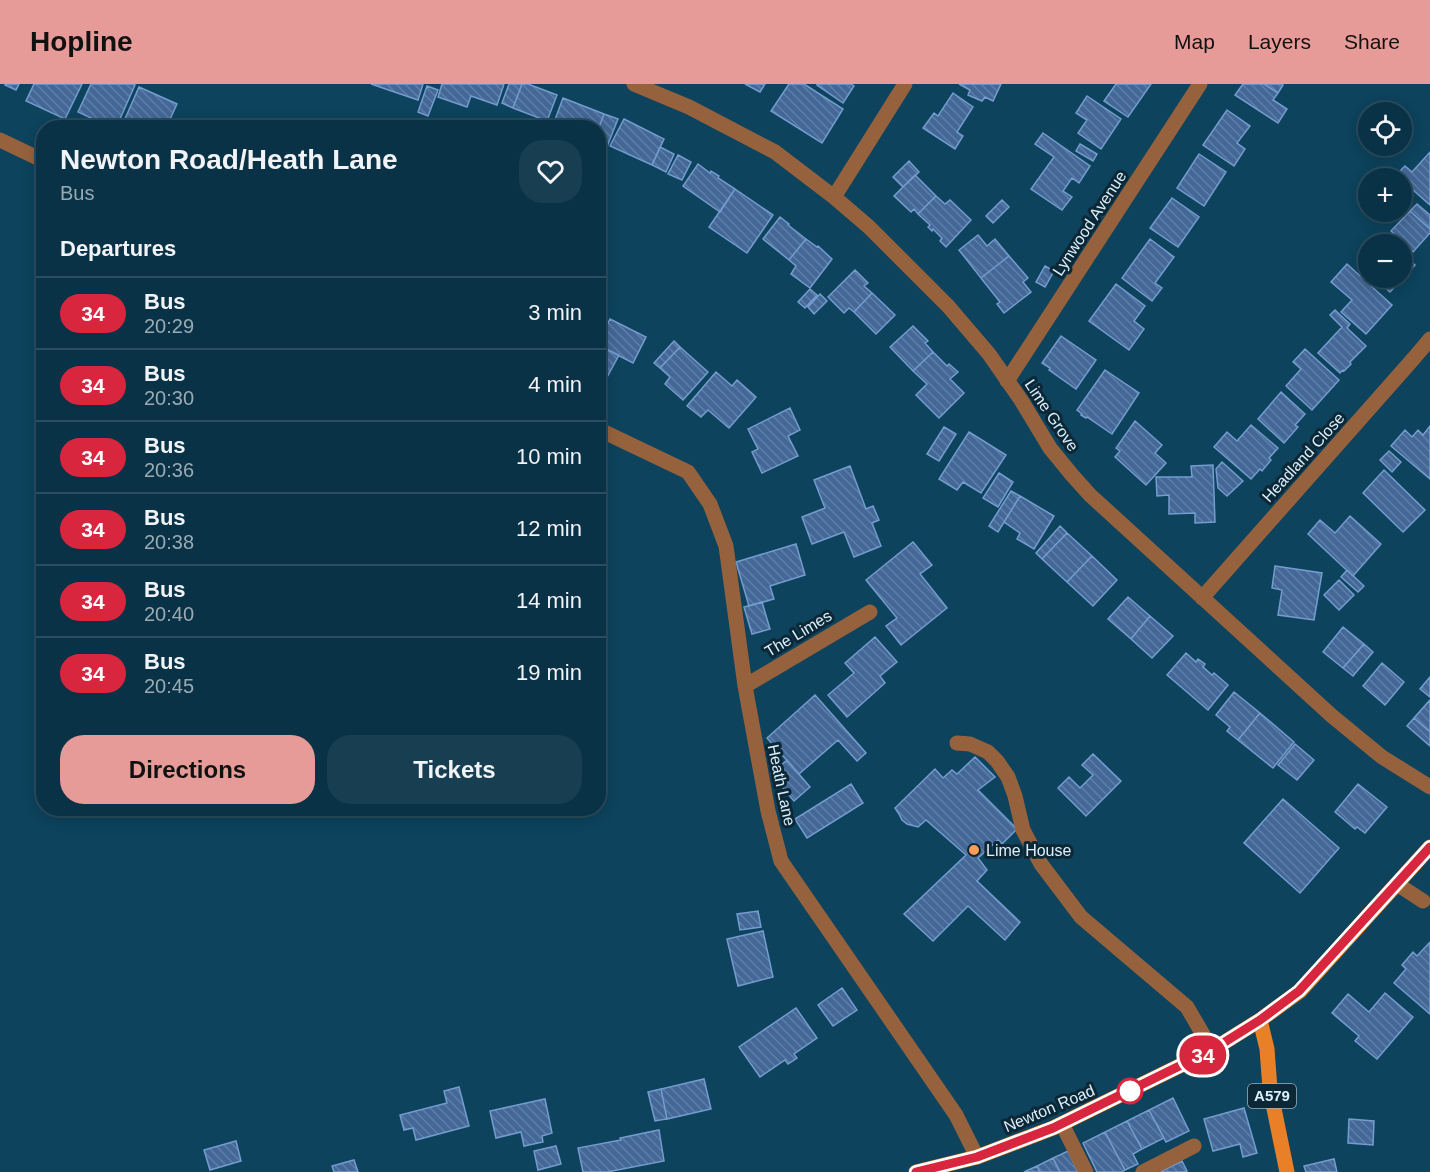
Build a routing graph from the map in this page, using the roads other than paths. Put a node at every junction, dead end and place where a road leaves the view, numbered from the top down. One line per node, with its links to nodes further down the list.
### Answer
1 (634, 84): 6 (street, Lime Grove)
2 (905, 84): 6 (street)
3 (1200, 84): 8 (street, Lynwood Avenue)
4 (0, 140): 5 (street)
5 (36, 157)
6 (834, 197): 8 (street, Lime Grove)
7 (1430, 339): 10 (street, Headland Close)
8 (1007, 381): 10 (street, Lime Grove)
9 (606, 433): 12 (street, Heath Lane)
10 (1202, 598): 14 (street, Lime Grove)
11 (870, 612): 12 (street, The Limes)
12 (745, 686): 22 (street, Heath Lane)
13 (957, 743): 19 (street)
14 (1430, 787)
15 (1430, 847): 16 (main road, Newton Road)
16 (1397, 884): 17 (street); 18 (main road, Newton Road)
17 (1423, 901)
18 (1260, 1020): 19 (main road, Newton Road); 26 (main road, A579)
19 (1212, 1050): 20 (main road, Newton Road)
20 (1062, 1124): 22 (main road, Newton Road); 24 (street)
21 (1194, 1146): 25 (street)
22 (977, 1157): 23 (main road, Newton Road)
23 (916, 1172)
24 (1086, 1172)
25 (1143, 1172)
26 (1287, 1172)

